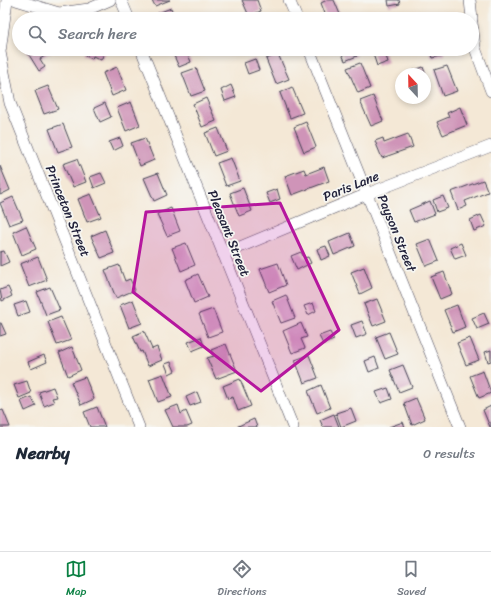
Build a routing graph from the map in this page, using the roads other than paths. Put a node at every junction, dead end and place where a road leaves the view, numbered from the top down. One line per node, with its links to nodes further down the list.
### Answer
1 (7, 0): 19 (street, Princeton Street)
2 (16, 0): 7 (street)
3 (110, 0): 8 (street)
4 (121, 0): 9 (street)
5 (289, 0): 10 (street)
6 (470, 0): 11 (street)
7 (56, 12)
8 (67, 12)
9 (126, 12)
10 (294, 12)
11 (471, 12)
12 (144, 56): 18 (street, Pleasant Street)
13 (312, 56): 17 (street, Payson Street)
14 (478, 56): 15 (street)
15 (491, 90)
16 (491, 146): 17 (street, Paris Lane)
17 (367, 194): 18 (street, Paris Lane); 21 (street, Payson Street)
18 (223, 254): 20 (street, Pleasant Street)
19 (139, 427)
20 (294, 427)
21 (460, 427)

